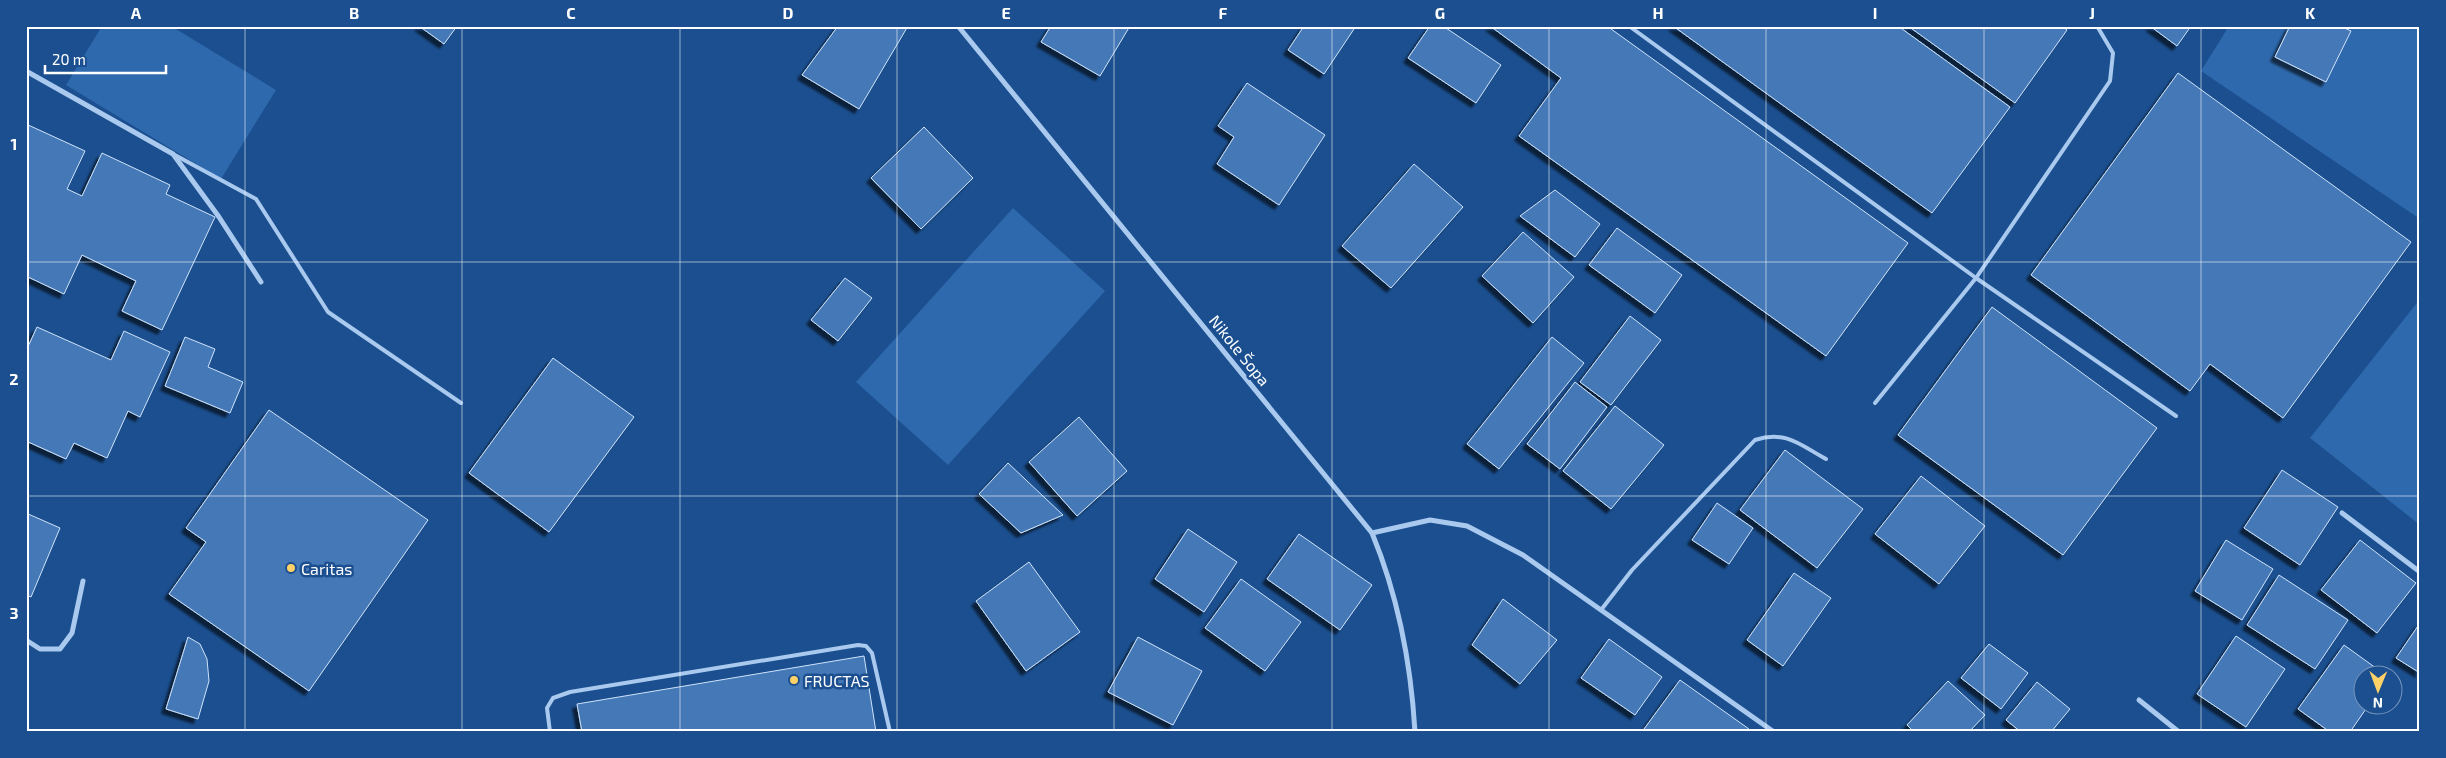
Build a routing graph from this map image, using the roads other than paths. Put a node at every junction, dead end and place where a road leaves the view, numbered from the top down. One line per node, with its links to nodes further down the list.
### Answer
1 (958, 26): 13 (street, Nikole Šopa)
2 (1629, 26): 6 (lane)
3 (2097, 26): 6 (lane)
4 (26, 71): 5 (street)
5 (173, 154): 7 (street); 8 (lane)
6 (1976, 278): 9 (lane); 10 (lane)
7 (260, 282)
8 (461, 403)
9 (1875, 403)
10 (2176, 416)
11 (1826, 459): 16 (lane)
12 (2342, 513): 14 (street)
13 (1372, 533): 16 (street); 21 (street, Nikole Šopa)
14 (2420, 572)
15 (83, 581): 17 (street)
16 (1600, 610): 22 (street)
17 (26, 640)
18 (2139, 700): 23 (street)
19 (550, 732): 20 (lane)
20 (890, 732)
21 (1414, 732)
22 (1774, 732)
23 (2179, 732)

